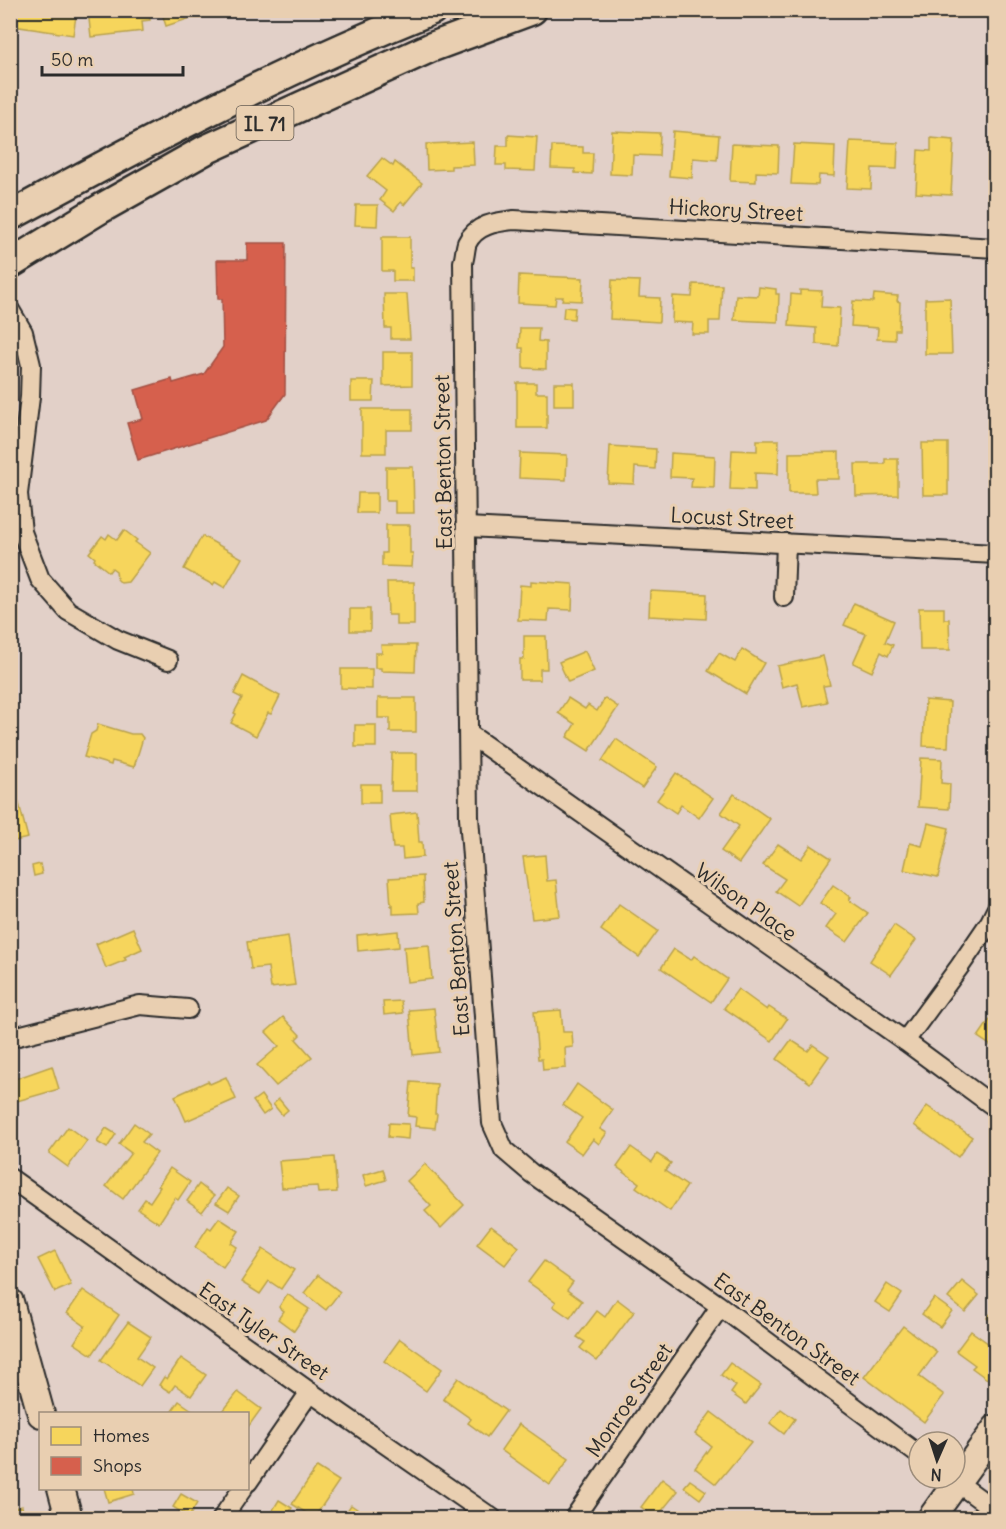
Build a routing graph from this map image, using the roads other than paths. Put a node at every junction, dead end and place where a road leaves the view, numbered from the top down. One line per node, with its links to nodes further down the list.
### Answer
1 (432, 10): 3 (main road, IL 71)
2 (532, 10): 6 (main road, IL 71)
3 (10, 216)
4 (477, 231): 5 (street, Hickory Street); 8 (street, East Benton Street)
5 (996, 248)
6 (10, 264)
7 (10, 310): 12 (street)
8 (467, 528): 9 (street, Locust Street); 13 (street, East Benton Street)
9 (786, 543): 10 (street, Locust Street); 11 (street)
10 (996, 554)
11 (784, 597)
12 (168, 660)
13 (469, 734): 17 (street, Wilson Place); 21 (street, East Benton Street)
14 (996, 910): 17 (street)
15 (188, 1009): 16 (street)
16 (10, 1038)
17 (905, 1041): 18 (street, Wilson Place)
18 (996, 1108)
19 (10, 1178): 22 (street, East Tyler Street)
20 (10, 1302): 23 (street)
21 (720, 1307): 25 (street, East Benton Street); 36 (street, Monroe Street)
22 (310, 1392): 27 (street); 35 (street, East Tyler Street)
23 (41, 1412)
24 (996, 1428): 26 (street)
25 (907, 1446)
26 (967, 1463)
27 (249, 1481)
28 (62, 1490): 33 (street)
29 (242, 1490): 34 (street)
30 (947, 1490): 37 (street)
31 (967, 1490): 32 (street)
32 (996, 1511)
33 (69, 1518)
34 (222, 1518)
35 (492, 1518)
36 (574, 1518)
37 (931, 1518)

